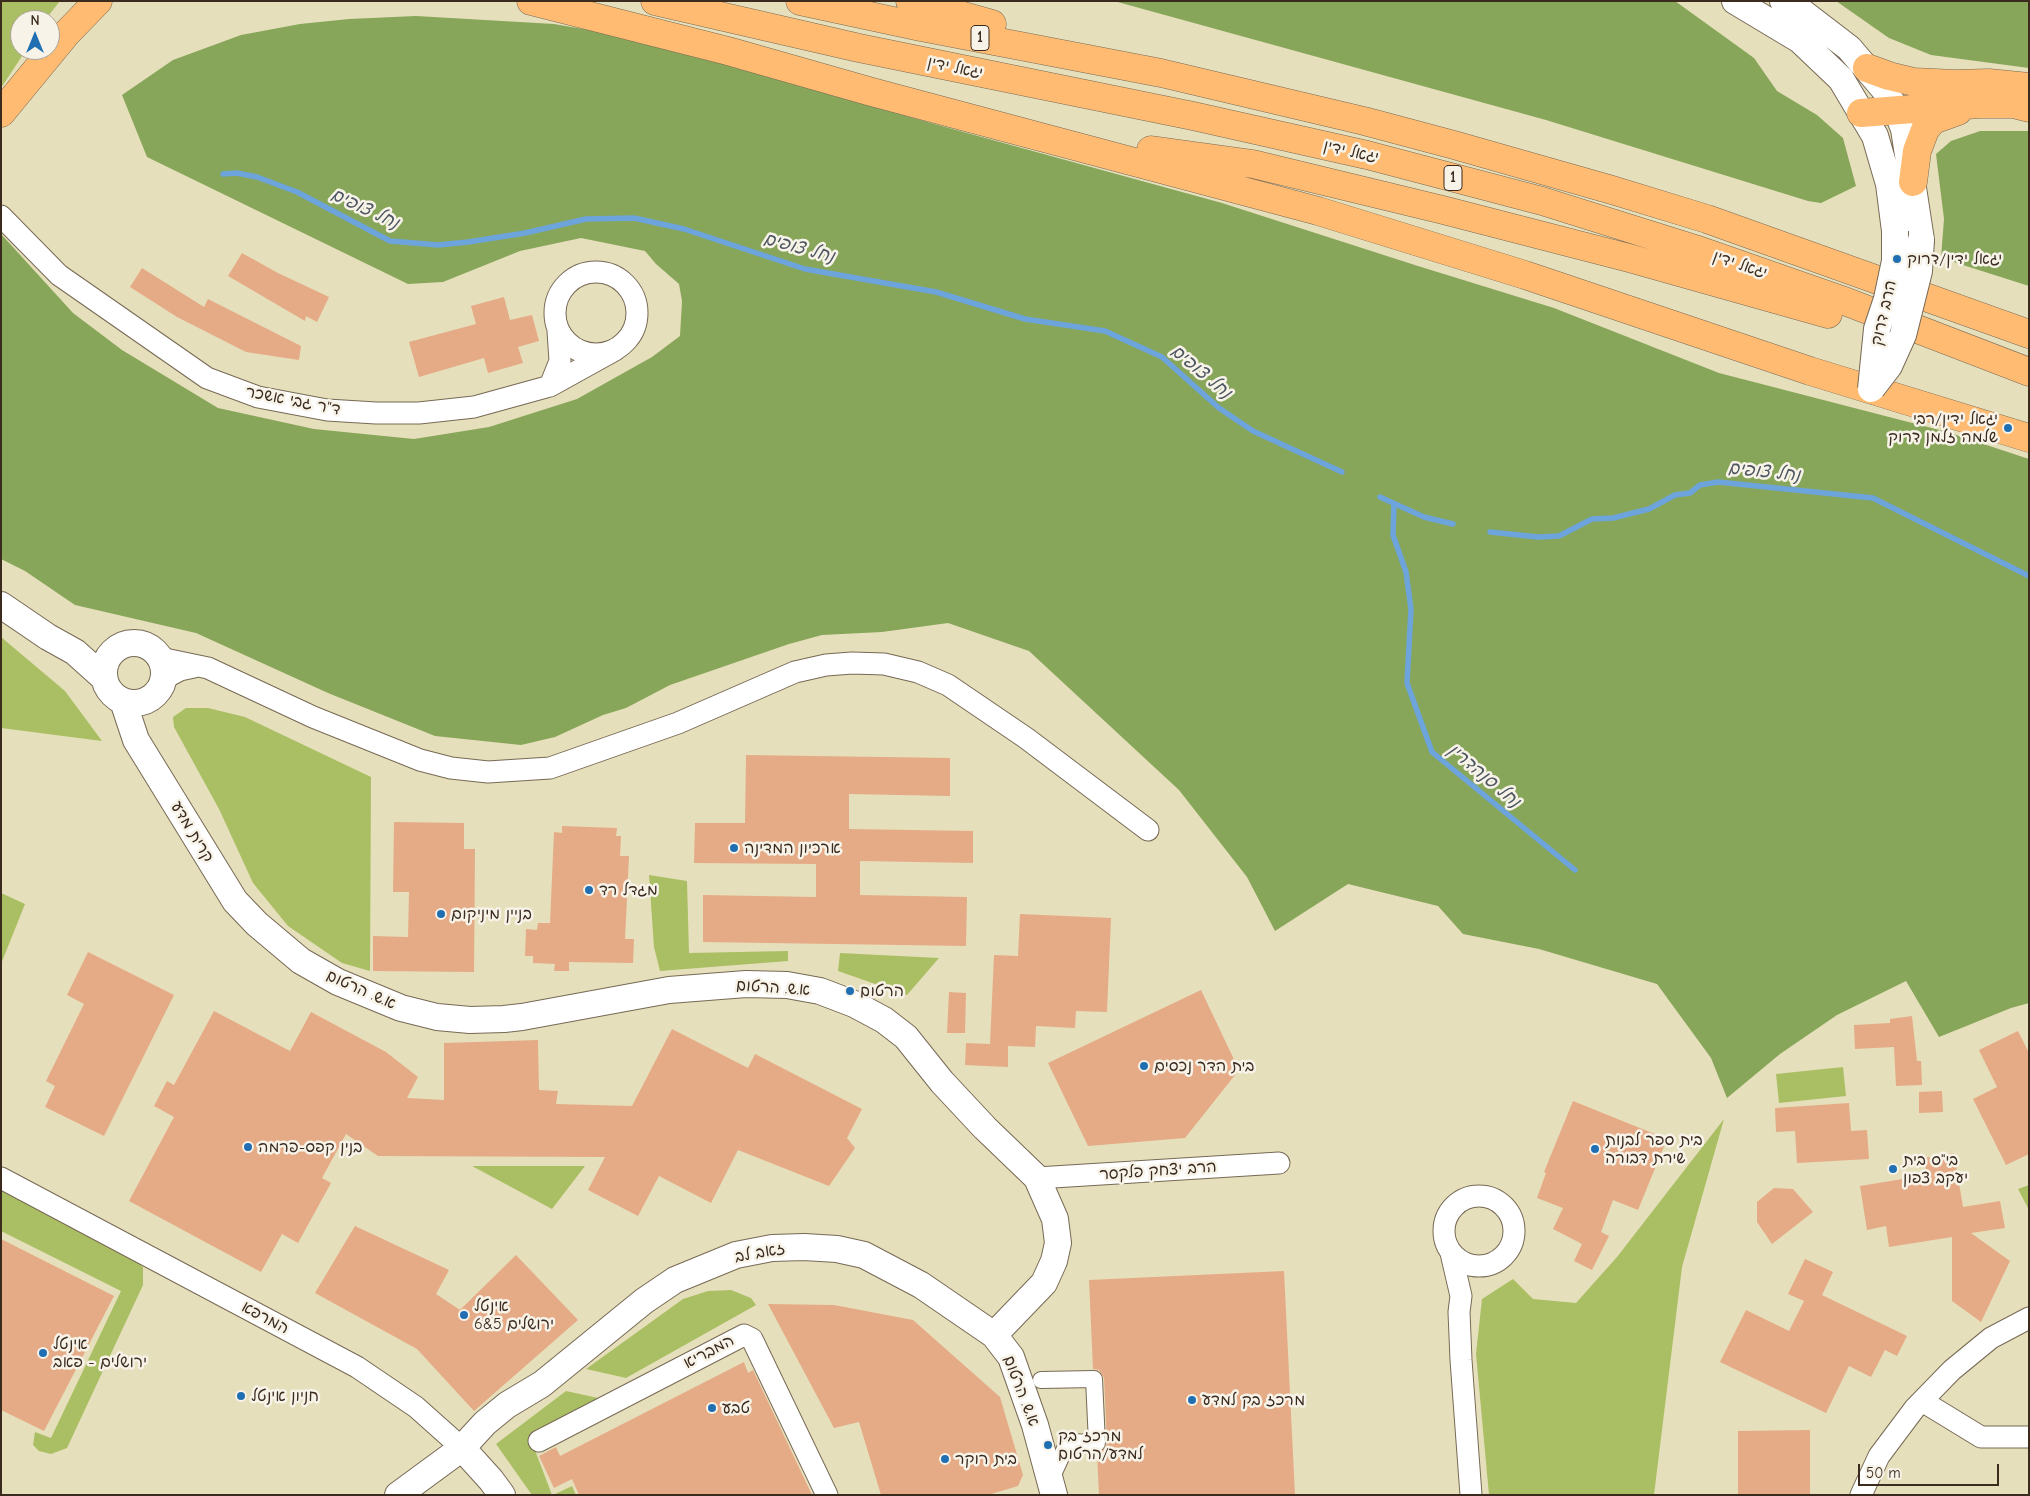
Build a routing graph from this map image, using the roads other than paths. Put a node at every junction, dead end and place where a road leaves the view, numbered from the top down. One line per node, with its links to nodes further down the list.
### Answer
1 (98, 1): 14 (highway)
2 (531, 1): 16 (highway)
3 (655, 1): 24 (highway, יגאל ידין / 1)
4 (800, 1): 9 (highway, יגאל ידין / 1)
5 (910, 1): 9 (highway)
6 (1735, 1): 15 (street, הרב דרוק)
7 (1783, 1): 8 (street, הרב דרוק)
8 (1867, 68): 10 (highway); 13 (street, הרב דרוק)
9 (1161, 73): 19 (highway, יגאל ידין / 1)
10 (2029, 87)
11 (1979, 104): 12 (highway); 13 (highway); 17 (highway)
12 (2029, 108)
13 (1897, 111): 15 (highway); 17 (street, הרב דרוק)
14 (1, 113)
15 (1861, 113): 26 (street, הרב דרוק, bridge)
16 (1024, 131): 24 (highway); 26 (highway)
17 (1913, 182): 26 (street, הרב דרוק, bridge)
18 (1, 216): 25 (street, ד"ר גבי אשכר)
19 (1965, 311): 20 (highway); 22 (highway, יגאל ידין / 1)
20 (2029, 316)
21 (558, 331): 23 (street); 23 (street); 25 (street)
22 (2029, 334)
23 (615, 350): 25 (street, ד"ר גבי אשכר)
24 (2029, 373)
25 (550, 386)
26 (1871, 389): 27 (highway)
27 (2029, 438)
28 (1, 605): 29 (street)
29 (106, 666): 30 (street); 31 (street)
30 (162, 668): 31 (street); 32 (street)
31 (133, 701): 33 (street, קרית מדע)
32 (1148, 830)
33 (257, 924): 36 (street, א.ש. הרטום)
34 (1279, 1163): 36 (street, הרב יצחק פלקסר)
35 (1, 1178): 46 (street, המרפא)
36 (1037, 1178): 41 (street, א.ש. הרטום)
37 (1451, 1252): 38 (street); 38 (street); 39 (street)
38 (1481, 1267): 39 (street)
39 (1460, 1296): 51 (street)
40 (2029, 1318): 43 (street)
41 (994, 1335): 46 (street, זאב לב); 47 (street, א.ש. הרטום)
42 (1041, 1380): 47 (street)
43 (1922, 1401): 44 (street); 52 (street)
44 (2029, 1437)
45 (539, 1441): 50 (street, המבריא)
46 (462, 1448): 48 (street, זאב לב); 49 (street, המרפא)
47 (1052, 1488)
48 (398, 1495)
49 (502, 1495)
50 (827, 1495)
51 (1472, 1495)
52 (1861, 1495)

